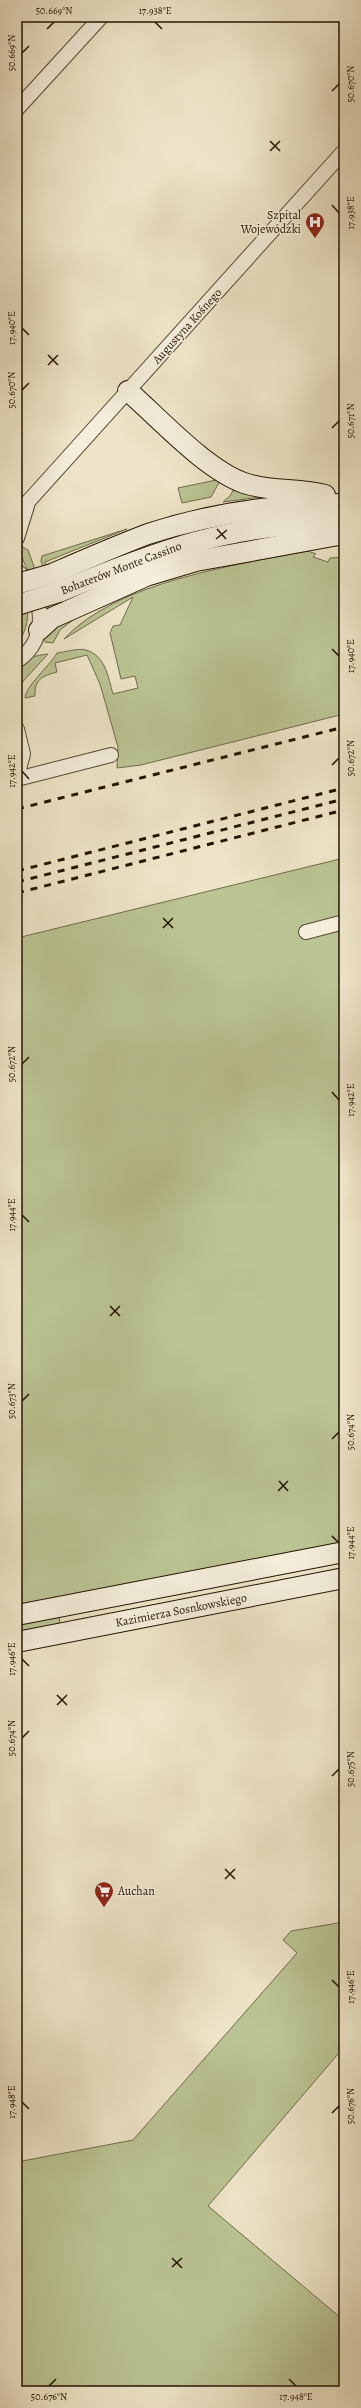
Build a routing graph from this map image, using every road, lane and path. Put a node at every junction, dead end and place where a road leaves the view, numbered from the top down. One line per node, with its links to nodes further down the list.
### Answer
1 (101, 17): 2 (street)
2 (17, 109)
3 (344, 151): 4 (street, Augustyna Kośnego)
4 (128, 391): 5 (street, Augustyna Kośnego); 6 (main road)
5 (29, 500): 7 (street, Augustyna Kośnego); 10 (street, Augustyna Kośnego)
6 (344, 503): 12 (main road, Bohaterów Monte Cassino)
7 (17, 514)
8 (344, 524): 12 (main road, Bohaterów Monte Cassino)
9 (344, 534): 15 (main road)
10 (17, 538)
11 (17, 571): 15 (street)
12 (55, 583): 13 (main road, Bohaterów Monte Cassino, bridge); 14 (main road, Bohaterów Monte Cassino, bridge)
13 (17, 584)
14 (17, 604)
15 (39, 630): 16 (street)
16 (17, 661)
17 (17, 729): 19 (street)
18 (111, 755): 19 (street)
19 (17, 778)
20 (344, 922): 21 (street)
21 (306, 932)
22 (344, 1552): 24 (main road)
23 (344, 1578): 25 (main road, Kazimierza Sosnkowskiego)
24 (17, 1615)
25 (17, 1642)

